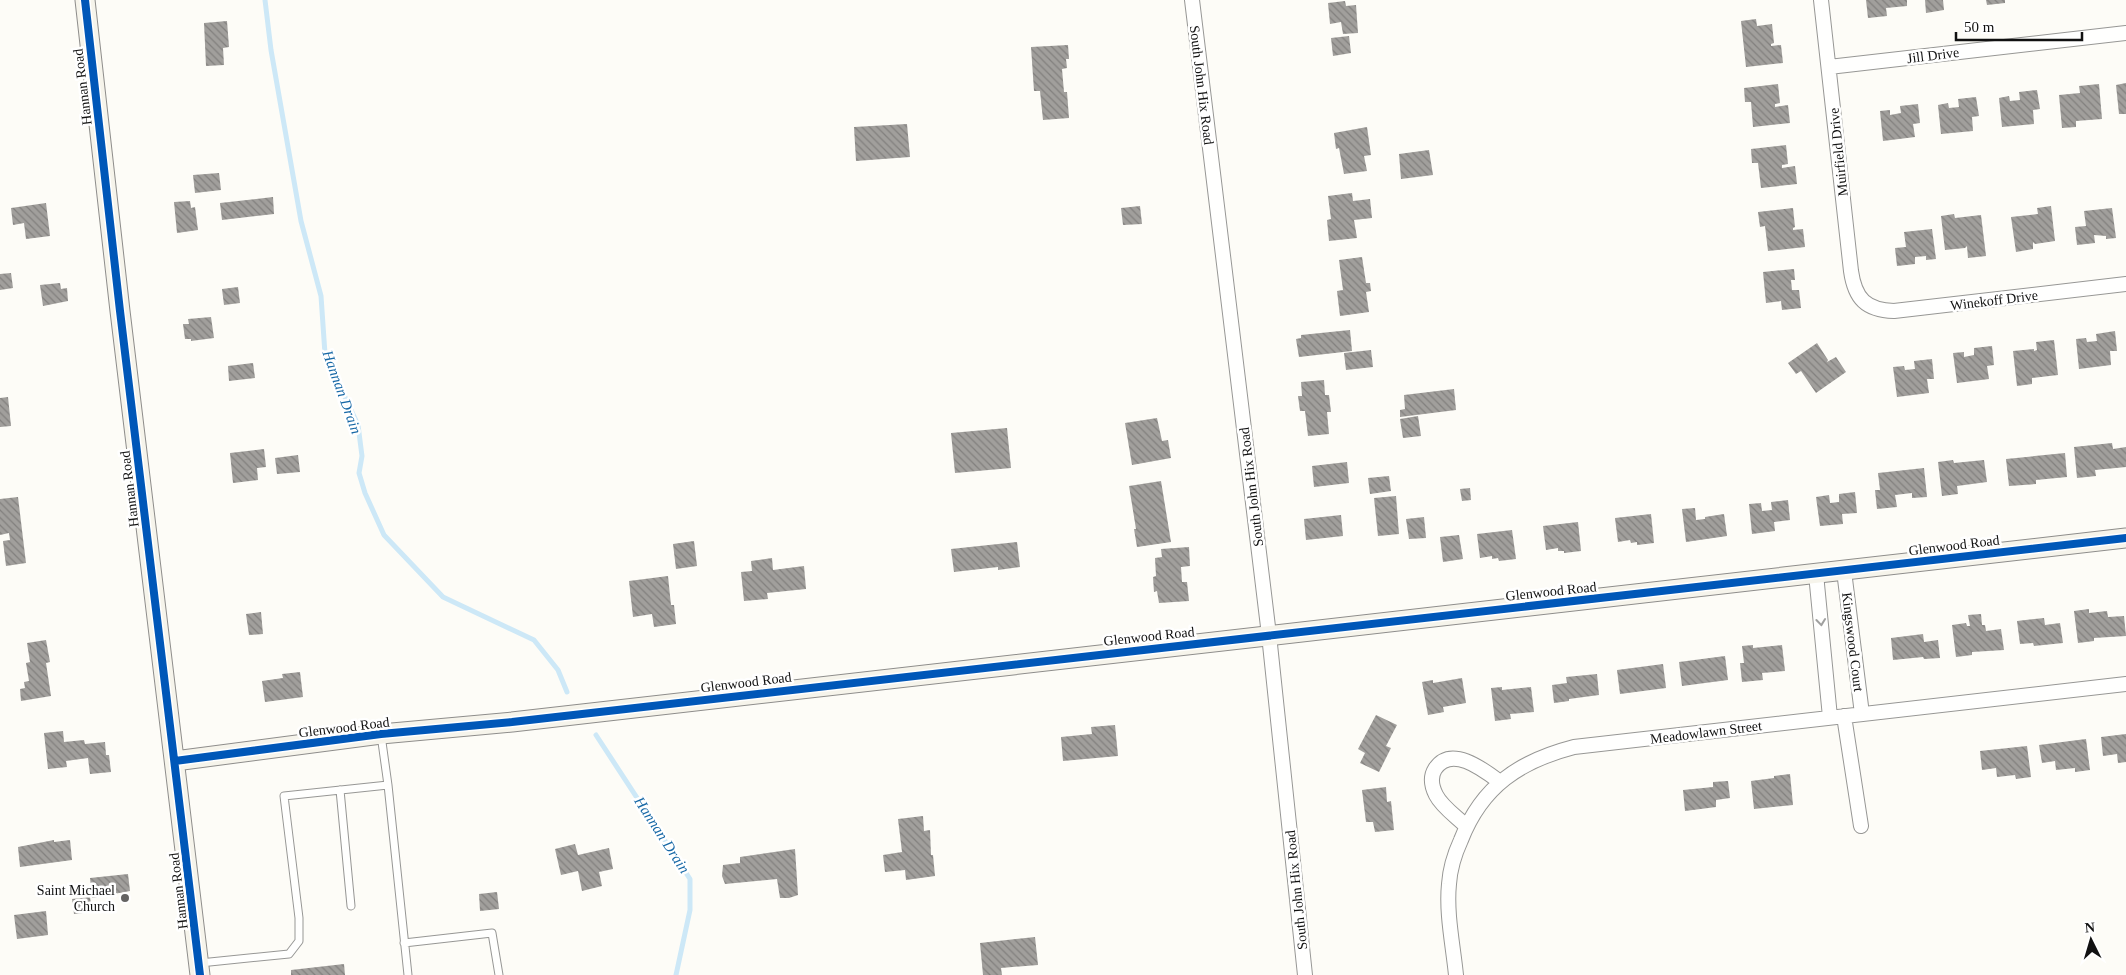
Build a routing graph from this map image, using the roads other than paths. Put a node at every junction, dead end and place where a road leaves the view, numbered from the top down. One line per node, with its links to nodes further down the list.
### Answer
1 (85, 0): 16 (street, Hannan Road)
2 (1192, 0): 11 (street, South John Hix Road)
3 (1821, 0): 5 (street, Muirfield Drive)
4 (2126, 33): 5 (street, Jill Drive)
5 (1829, 67): 7 (street, Muirfield Drive)
6 (2126, 284): 7 (street, Winekoff Drive)
7 (1863, 302)
8 (2126, 538): 9 (street, Glenwood Road)
9 (1844, 571): 10 (street, Glenwood Road); 13 (street, Kingswood Court)
10 (1816, 574): 11 (street, Glenwood Road); 14 (street, Kingswood Court, one-way to 14)
11 (1269, 635): 15 (street, Glenwood Road); 27 (street, South John Hix Road)
12 (2126, 684): 13 (street, Meadowlawn Street)
13 (1862, 714): 14 (street, Meadowlawn Street)
14 (1838, 717): 17 (street, Meadowlawn Street); 21 (street, Kingswood Court)
15 (381, 734): 16 (street, Glenwood Road); 18 (lane)
16 (175, 761): 24 (street, Hannan Road)
17 (1500, 782): 20 (street, Meadowlawn Street); 20 (street)
18 (388, 785): 19 (lane); 23 (lane)
19 (340, 790): 22 (lane); 24 (lane)
20 (1466, 826): 28 (street, Meadowlawn Street)
21 (1861, 826)
22 (351, 906)
23 (404, 943): 25 (lane); 26 (lane)
24 (200, 969)
25 (408, 975)
26 (499, 975)
27 (1305, 975)
28 (1456, 975)

